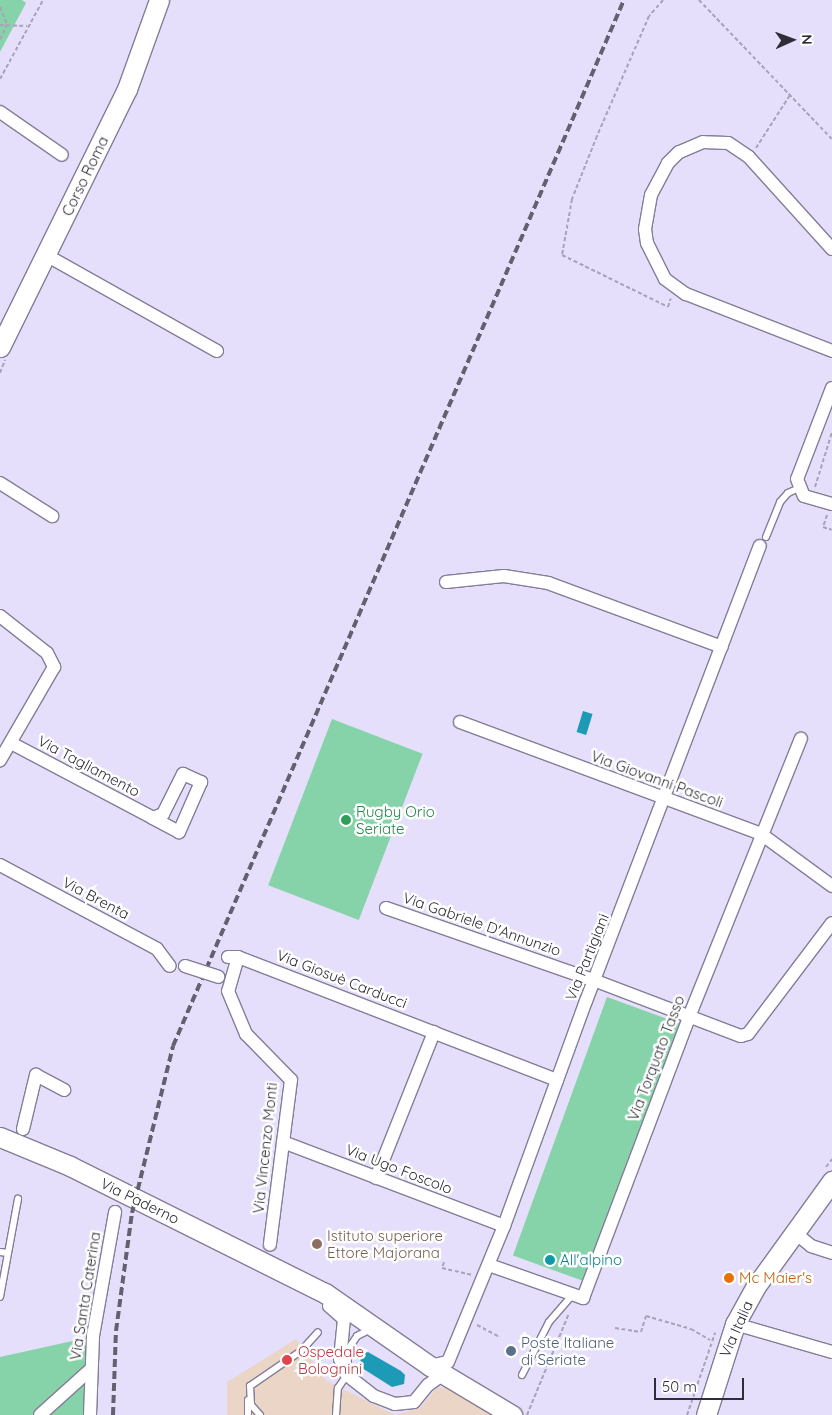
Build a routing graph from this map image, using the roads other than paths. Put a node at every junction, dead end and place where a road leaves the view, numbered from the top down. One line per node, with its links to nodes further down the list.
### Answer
1 (159, 0): 5 (street, Corso Roma)
2 (0, 112): 3 (street)
3 (62, 155)
4 (832, 250): 7 (street)
5 (46, 254): 6 (street, Corso Roma); 8 (street)
6 (0, 347)
7 (832, 350)
8 (217, 351)
9 (832, 388): 11 (street)
10 (0, 483): 13 (street)
11 (799, 488): 12 (street); 14 (lane)
12 (832, 504)
13 (52, 516)
14 (763, 542): 17 (street, Via Partigiani)
15 (446, 582): 17 (street)
16 (0, 616): 20 (street, Via Tagliamento)
17 (722, 647): 22 (street, Via Partigiani)
18 (460, 722): 22 (street, Via Giovanni Pascoli)
19 (801, 739): 24 (street, Via Torquato Tasso)
20 (11, 743): 21 (street, Via Tagliamento); 23 (street, Via Tagliamento)
21 (0, 760)
22 (665, 800): 24 (street, Via Giovanni Pascoli); 33 (street, Via Partigiani)
23 (153, 818): 23 (street, Via Tagliamento)
24 (761, 834): 26 (street, Via Giovanni Pascoli); 34 (street, Via Torquato Tasso)
25 (0, 865): 30 (street, Via Brenta)
26 (832, 886)
27 (386, 908): 33 (street, Via Gabriele D'Annunzio)
28 (832, 923): 34 (street, Via Gabriele D'Annunzio)
29 (233, 957): 35 (street, Via Giosuè Carducci); 40 (street, Via Vincenzo Monti)
30 (170, 966)
31 (184, 966): 32 (street, bridge)
32 (218, 978)
33 (596, 981): 34 (street, Via Gabriele D'Annunzio); 36 (street, Via Partigiani)
34 (689, 1017): 53 (street, Via Torquato Tasso)
35 (434, 1032): 36 (street, Via Giosuè Carducci); 41 (street)
36 (557, 1080): 45 (street, Via Partigiani)
37 (64, 1090): 38 (street)
38 (23, 1129)
39 (0, 1137): 52 (street, Via Paderno)
40 (282, 1142): 41 (street, Via Ugo Foscolo); 47 (street, Via Vincenzo Monti)
41 (376, 1178): 45 (street, Via Ugo Foscolo)
42 (832, 1182): 46 (street, Via Italia)
43 (18, 1199): 49 (lane)
44 (115, 1212): 61 (street, Via Santa Caterina)
45 (504, 1226): 51 (street, Via Partigiani)
46 (794, 1232): 50 (street); 55 (street, Via Italia)
47 (270, 1244)
48 (0, 1252): 49 (lane)
49 (8, 1253): 54 (lane)
50 (832, 1253)
51 (489, 1265): 53 (street); 62 (street, Via Partigiani)
52 (278, 1270): 56 (street, Via Paderno); 58 (street, Via Paderno)
53 (575, 1295): 64 (lane)
54 (0, 1297)
55 (735, 1324): 60 (street); 66 (street, Via Italia)
56 (375, 1328): 59 (lane); 62 (street, Via Paderno)
57 (318, 1332): 65 (lane)
58 (343, 1333): 59 (lane); 63 (street, Via Paderno)
59 (357, 1336): 63 (lane)
60 (832, 1352)
61 (91, 1369): 67 (street); 68 (street, Via Santa Caterina)
62 (438, 1369): 63 (street); 72 (street, Via Paderno)
63 (347, 1373): 71 (lane)
64 (522, 1375)
65 (248, 1394): 69 (lane); 70 (lane)
66 (705, 1413)
67 (40, 1415)
68 (90, 1415)
69 (248, 1415)
70 (260, 1415)
71 (336, 1415)
72 (512, 1415)

